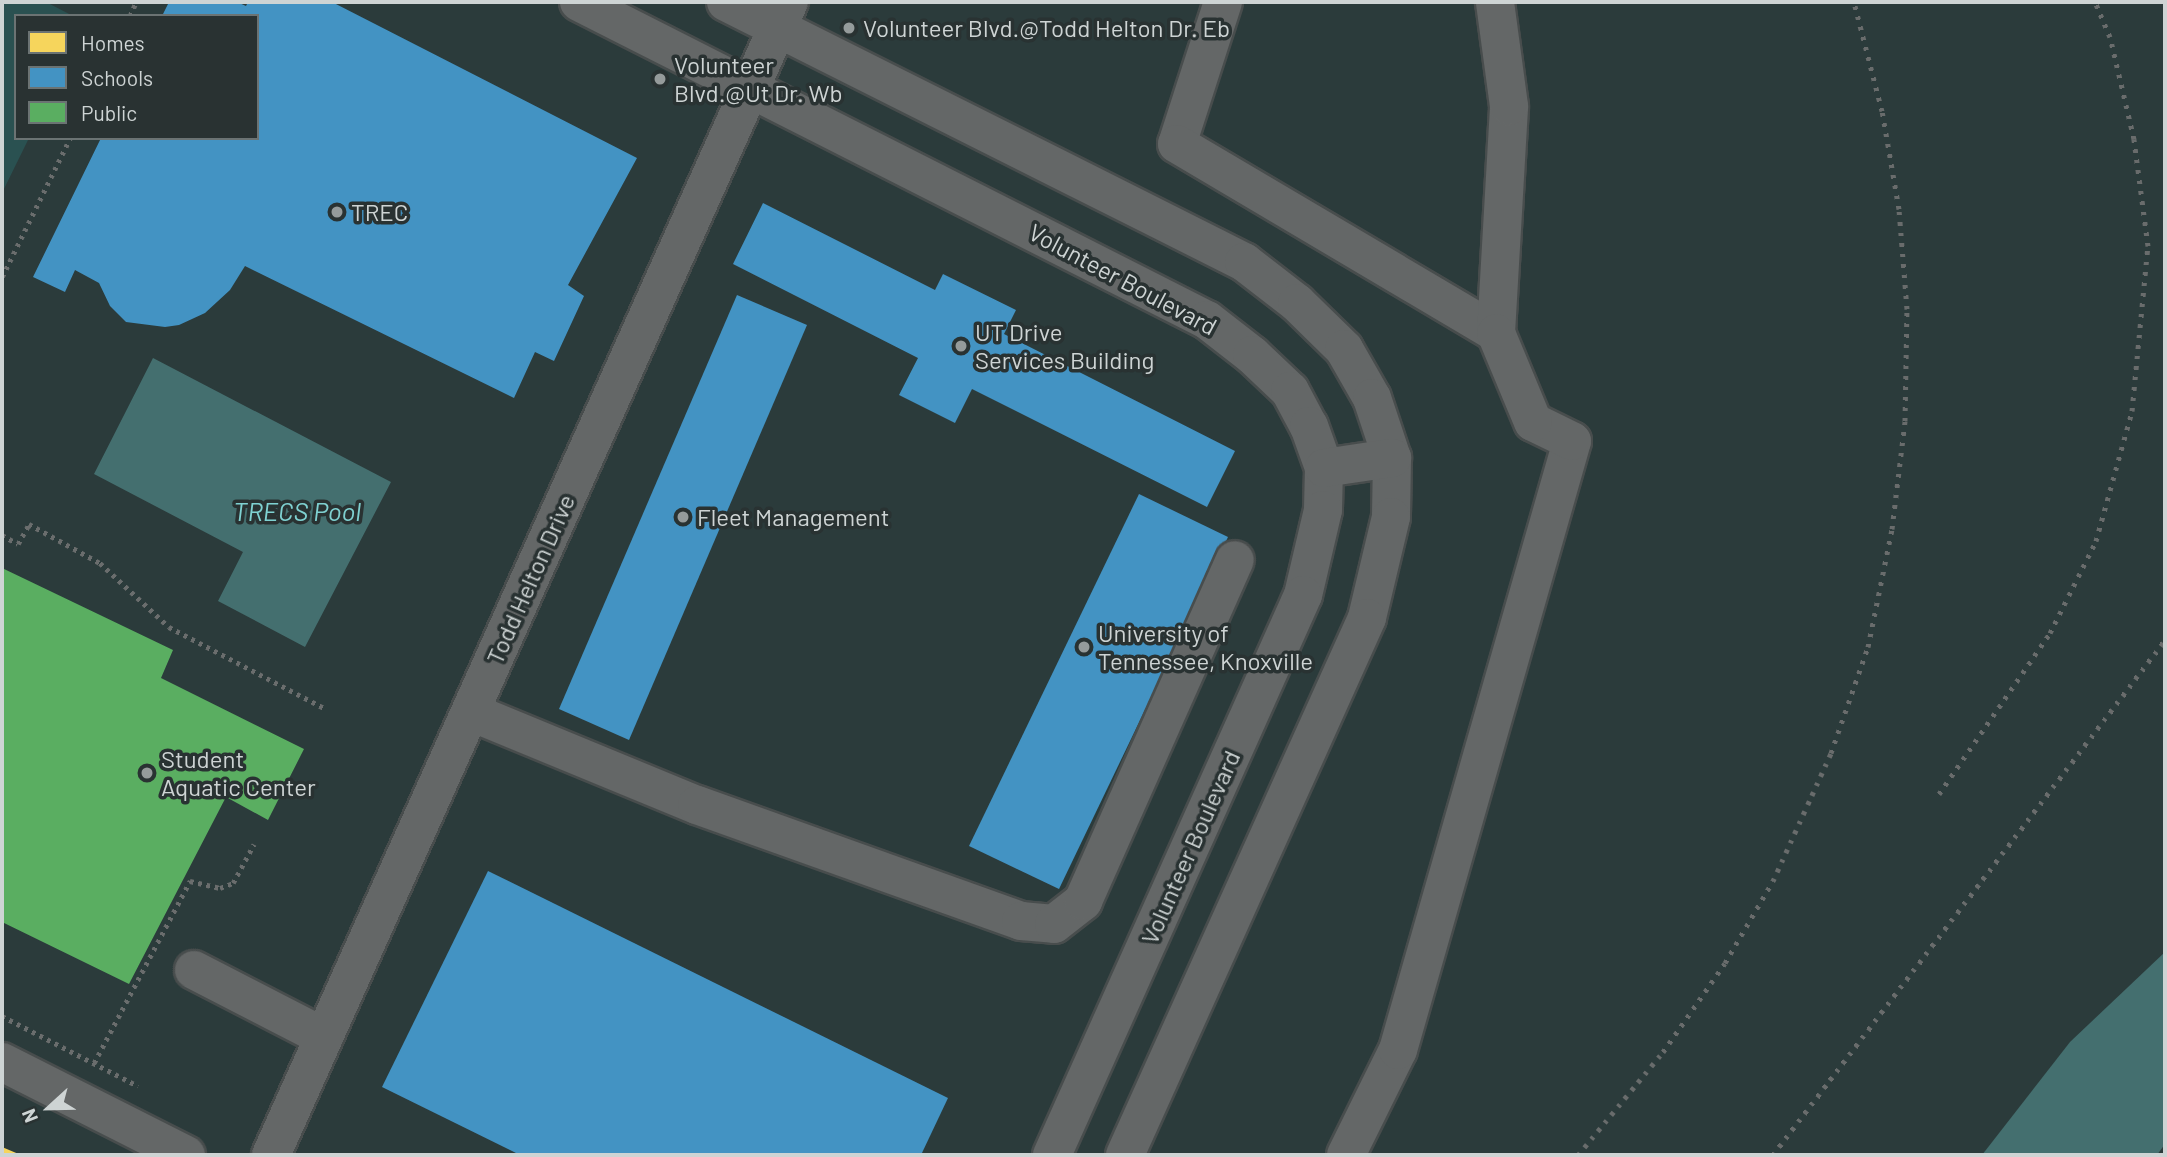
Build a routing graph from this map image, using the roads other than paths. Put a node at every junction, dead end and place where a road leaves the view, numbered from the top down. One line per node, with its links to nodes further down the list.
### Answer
1 (579, 2): 6 (street, Volunteer Boulevard)
2 (726, 2): 5 (street)
3 (1223, 2): 7 (street)
4 (1495, 2): 7 (street)
5 (784, 14): 6 (street, Todd Helton Drive); 8 (street)
6 (752, 88): 9 (street, Volunteer Boulevard); 11 (street, Todd Helton Drive)
7 (1496, 333): 19 (street)
8 (1392, 458): 9 (street); 18 (street)
9 (1324, 468): 17 (street, Volunteer Boulevard)
10 (1235, 559): 11 (street)
11 (471, 712): 13 (street, Todd Helton Drive)
12 (194, 970): 13 (street)
13 (324, 1037): 16 (street, Todd Helton Drive)
14 (2, 1062): 15 (street)
15 (186, 1155)
16 (271, 1155)
17 (1052, 1155)
18 (1125, 1155)
19 (1346, 1155)

